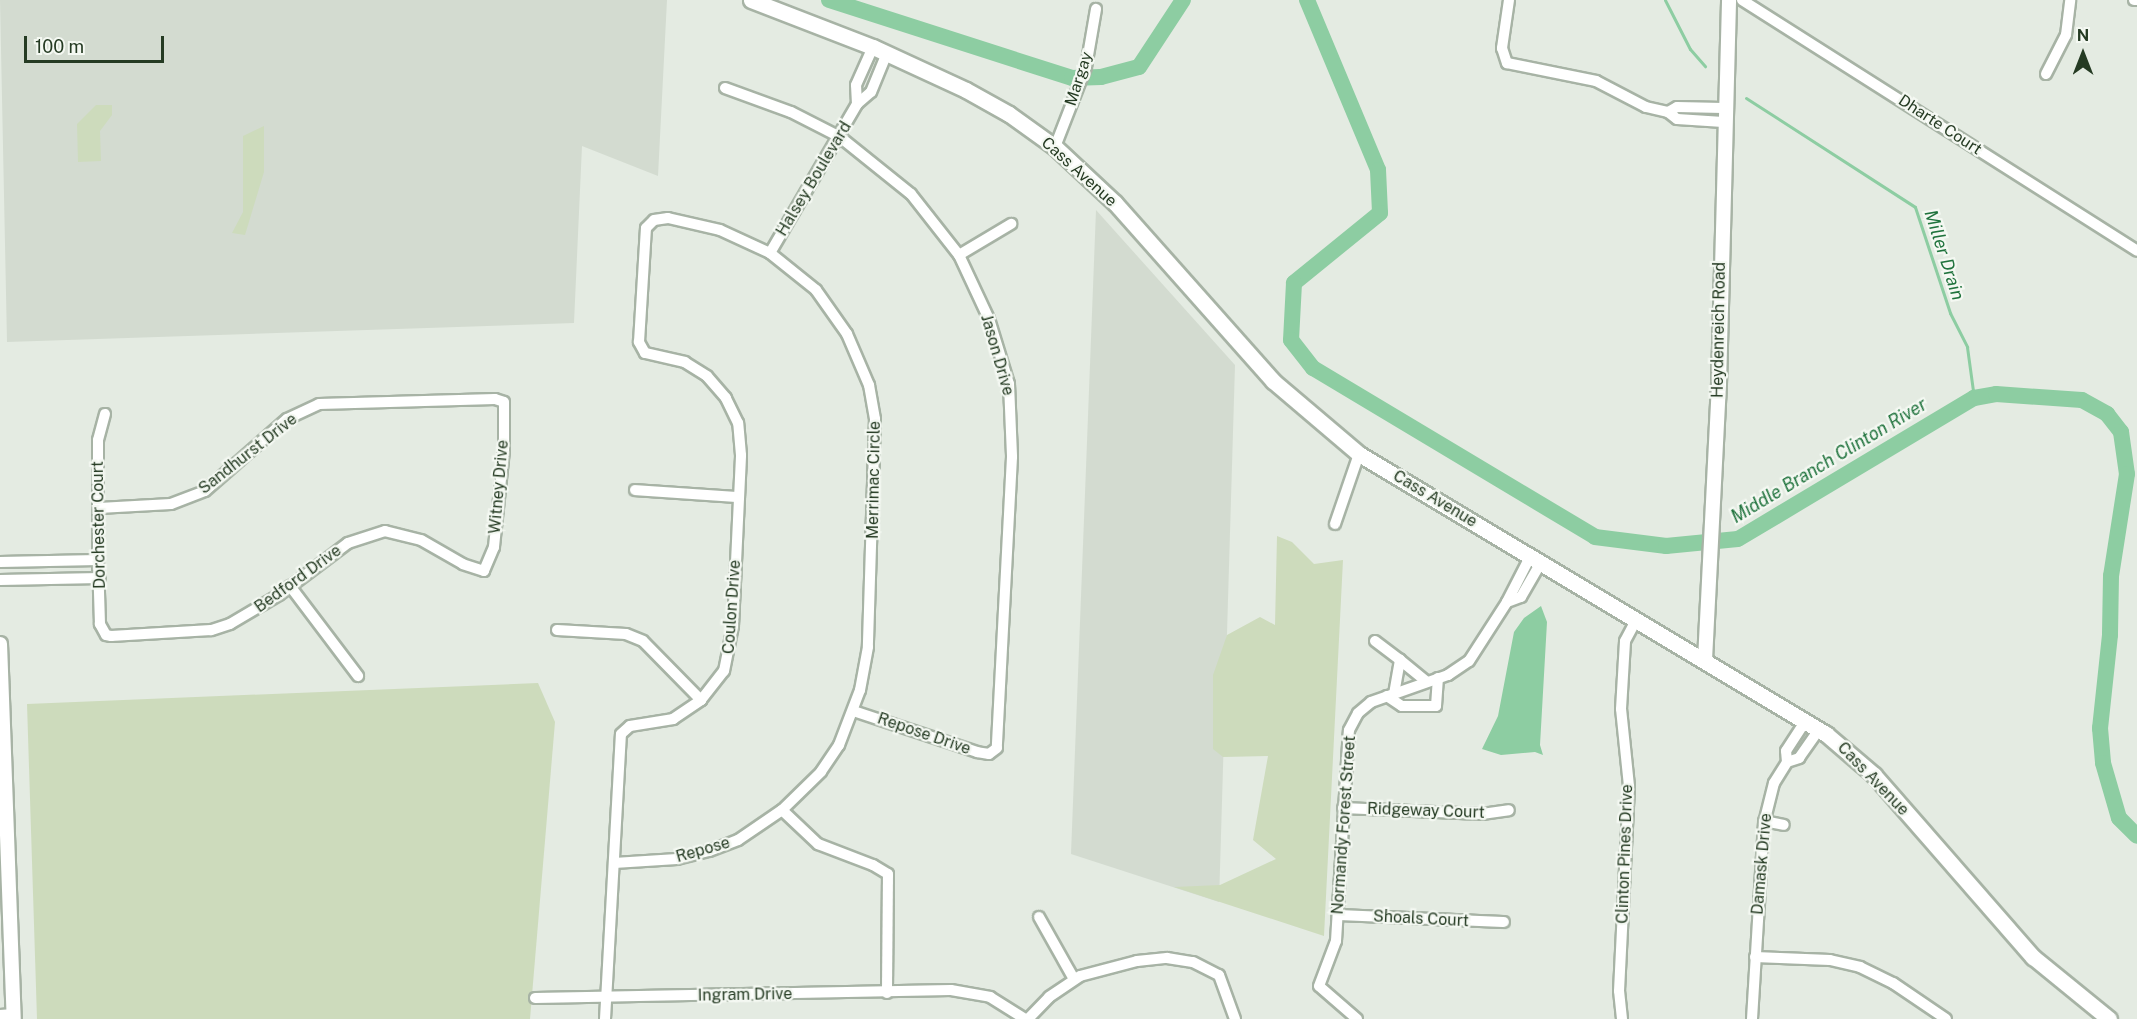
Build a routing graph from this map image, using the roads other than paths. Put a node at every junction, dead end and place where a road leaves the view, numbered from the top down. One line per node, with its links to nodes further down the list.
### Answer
1 (751, 0): 7 (main road, Cass Avenue)
2 (1509, 0): 12 (street)
3 (1729, 0): 13 (street, Heydenreich Road)
4 (1742, 0): 19 (street, Dharte Court)
5 (2070, 0): 8 (street)
6 (1096, 9): 16 (street, Margay)
7 (880, 50): 10 (street, Halsey Boulevard); 10 (street, Halsey Boulevard); 16 (main road, Cass Avenue)
8 (2046, 74)
9 (725, 88): 15 (street, Jason Drive)
10 (857, 104): 15 (street, Halsey Boulevard)
11 (1695, 107): 12 (street); 13 (street); 14 (street)
12 (1668, 112): 14 (street)
13 (1723, 115): 14 (street); 42 (street, Heydenreich Road)
14 (1695, 120)
15 (840, 137): 20 (street, Halsey Boulevard); 21 (street, Jason Drive)
16 (1055, 147): 24 (main road, Cass Avenue)
17 (649, 224): 20 (street, Merrimac Circle); 26 (street, Coulon Drive)
18 (1011, 224): 21 (street)
19 (2137, 251)
20 (770, 253): 48 (street, Merrimac Circle)
21 (959, 255): 51 (street, Jason Drive)
22 (504, 402): 27 (street, Sandhurst Drive); 32 (street, Witney Drive)
23 (105, 414): 27 (street, Dorchester Court)
24 (1359, 454): 28 (street); 30 (main road, Cass Avenue)
25 (635, 490): 26 (street)
26 (739, 497): 47 (street, Coulon Drive)
27 (99, 508): 29 (street, Dorchester Court)
28 (1335, 524)
29 (98, 560): 31 (street); 33 (street, Dorchester Court)
30 (1535, 560): 36 (main road, Cass Avenue); 44 (street, Normandy Forest Street)
31 (0, 562)
32 (484, 571): 35 (street, Bedford Drive)
33 (100, 578): 34 (street); 38 (street, Dorchester Court)
34 (0, 580)
35 (290, 586): 38 (street, Bedford Drive); 43 (street)
36 (1636, 620): 42 (main road, Cass Avenue); 72 (street, Clinton Pines Drive)
37 (556, 630): 47 (street)
38 (106, 635)
39 (1376, 640): 41 (street)
40 (0, 644): 67 (street)
41 (1400, 660): 45 (street); 46 (street)
42 (1705, 660): 49 (main road, Cass Avenue)
43 (358, 676)
44 (1438, 678): 45 (street, Normandy Forest Street); 46 (street)
45 (1426, 681): 46 (street, Normandy Forest Street)
46 (1390, 695): 53 (street, Normandy Forest Street)
47 (701, 700): 58 (street, Coulon Drive)
48 (854, 711): 51 (street, Repose Drive); 54 (street, Merrimac Circle)
49 (1806, 720): 50 (main road, Cass Avenue); 52 (street, Damask Drive)
50 (1819, 729): 52 (street); 75 (main road, Cass Avenue)
51 (994, 752)
52 (1787, 762): 56 (street, Damask Drive)
53 (1343, 808): 55 (street, Ridgeway Court); 59 (street, Normandy Forest Street)
54 (782, 810): 58 (street, Repose); 64 (street)
55 (1509, 810)
56 (1764, 821): 57 (street); 62 (street, Damask Drive)
57 (1784, 825)
58 (614, 863): 66 (street, Coulon Drive)
59 (1338, 915): 61 (street, Shoals Court); 71 (street, Normandy Forest Street)
60 (1039, 917): 63 (street)
61 (1504, 922)
62 (1755, 957): 73 (street, Damask Drive); 74 (street)
63 (1074, 979): 69 (street); 70 (street)
64 (887, 993): 66 (street, Ingram Drive); 69 (street, Ingram Drive)
65 (534, 998): 66 (street, Ingram Drive)
66 (606, 998): 68 (street, Coulon Drive)
67 (9, 1016)
68 (605, 1019)
69 (1026, 1019)
70 (1234, 1019)
71 (1357, 1019)
72 (1622, 1019)
73 (1752, 1019)
74 (1946, 1019)
75 (2109, 1019)

